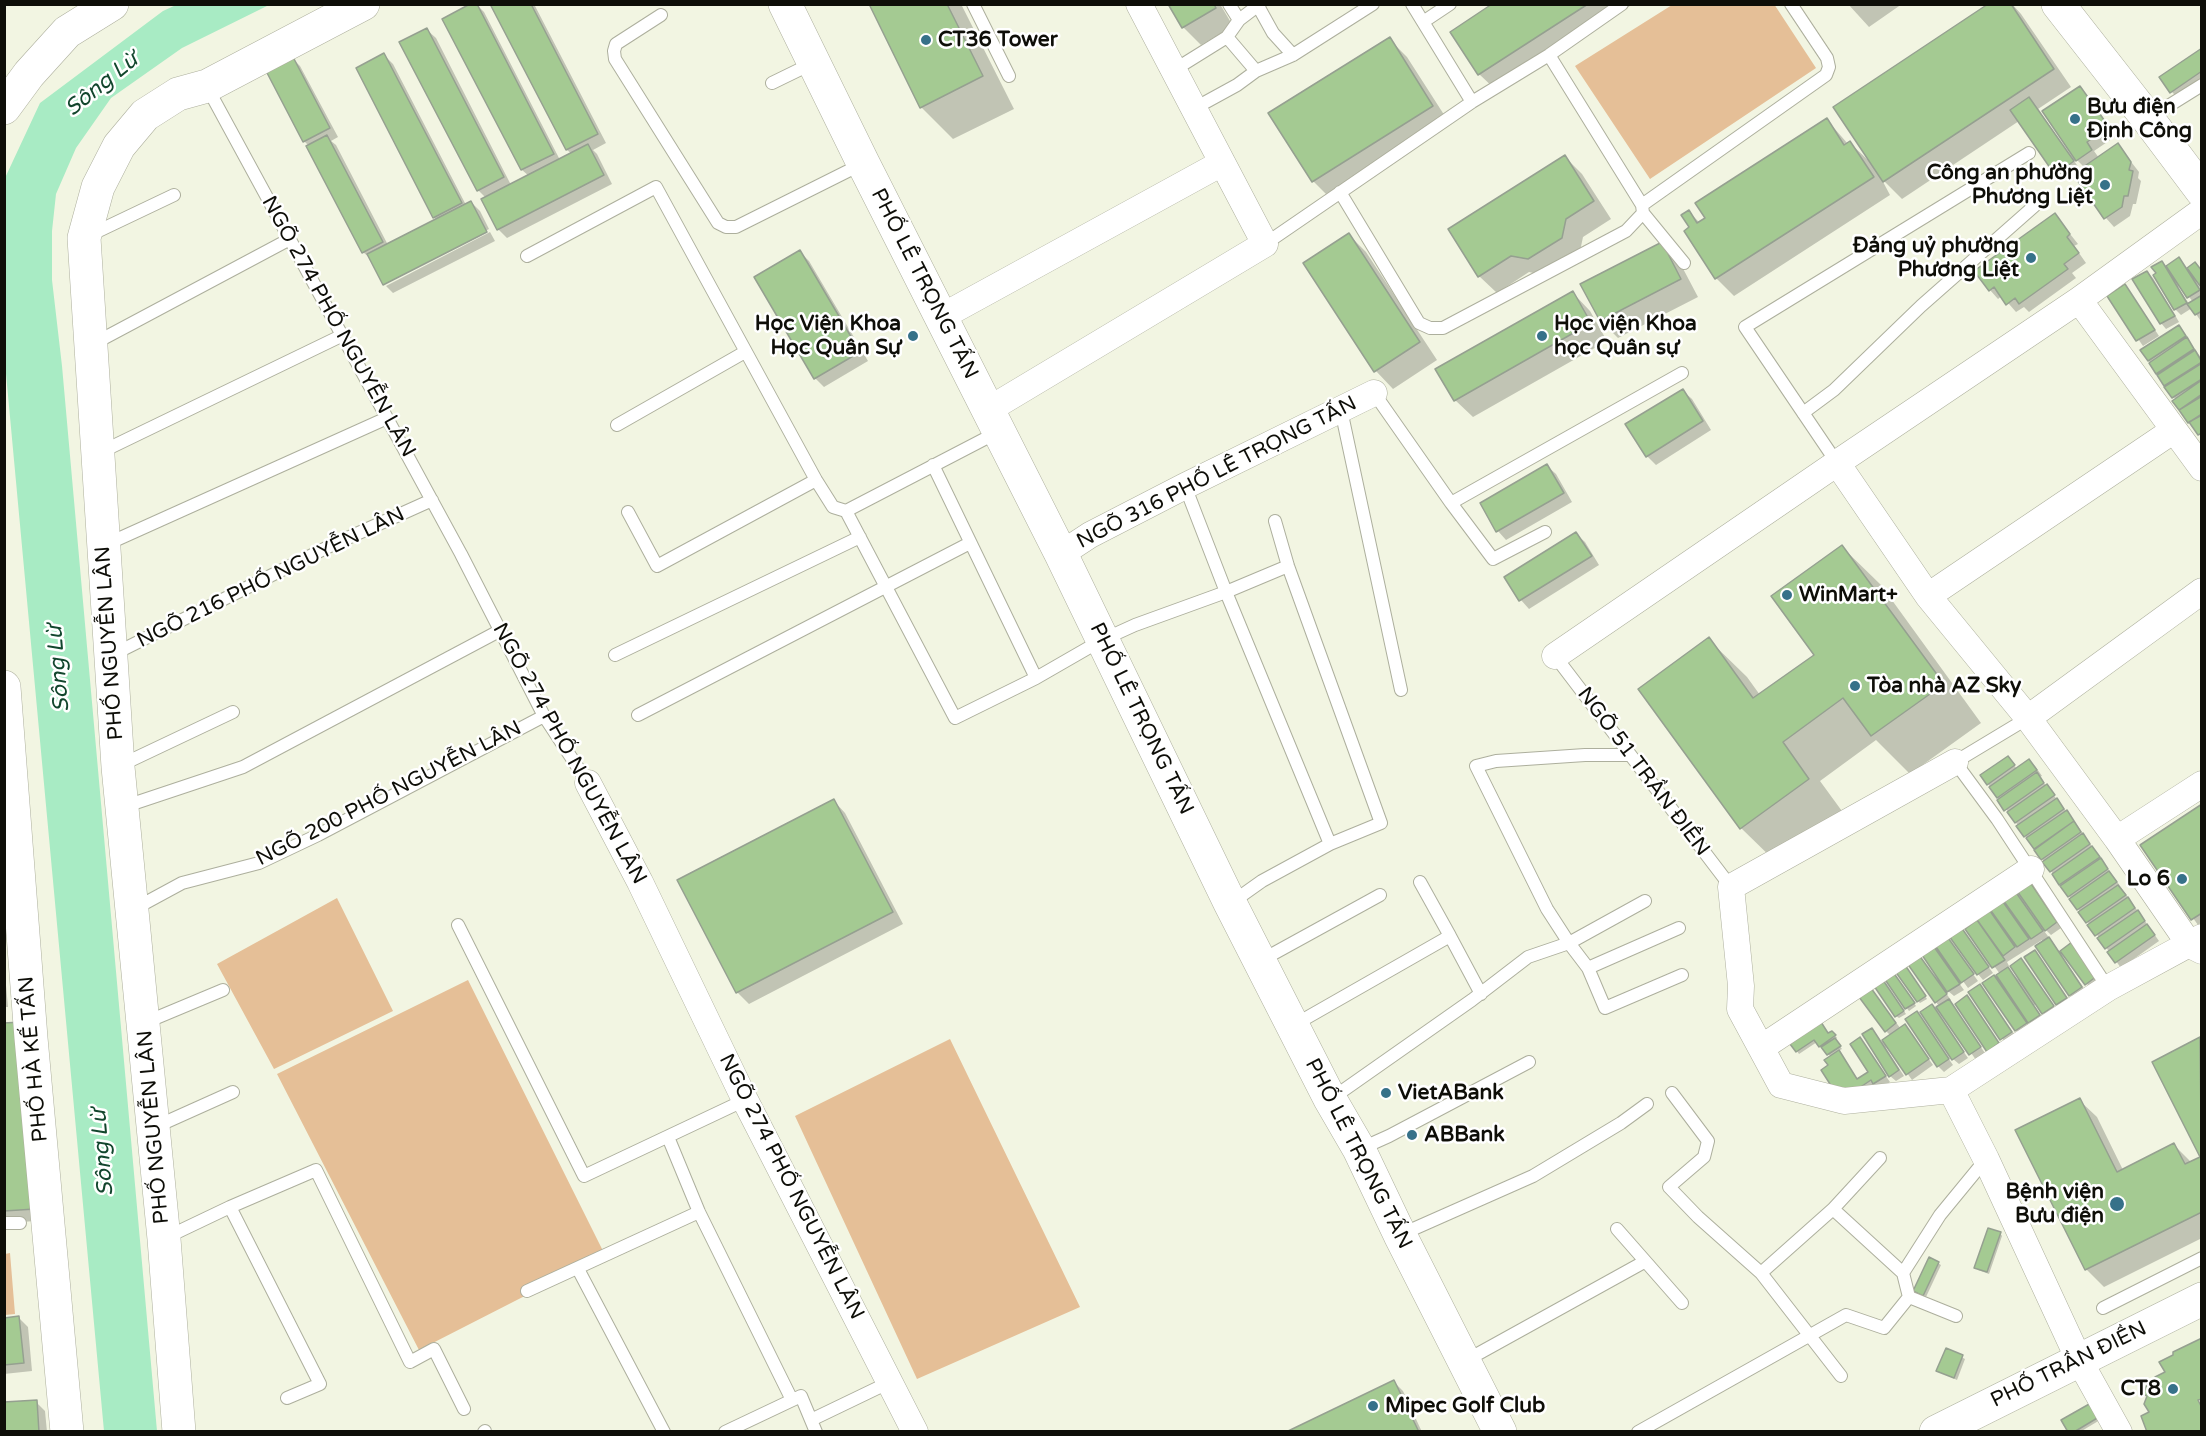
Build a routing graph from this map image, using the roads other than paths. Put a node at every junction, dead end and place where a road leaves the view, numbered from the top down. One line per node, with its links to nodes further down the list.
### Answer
1 (112, 4): 28 (street)
2 (363, 4): 26 (street, PHỐ NGUYỄN LÂN)
3 (785, 4): 20 (street, PHỐ LÊ TRỌNG TẤN)
4 (973, 4): 23 (lane)
5 (1139, 4): 21 (street)
6 (1229, 4): 15 (lane)
7 (1373, 4): 18 (lane)
8 (1412, 4): 16 (lane)
9 (1450, 4): 16 (lane)
10 (1622, 4): 19 (lane)
11 (1791, 4): 38 (lane)
12 (2058, 4): 30 (street)
13 (1259, 5): 15 (lane); 18 (lane)
14 (661, 15): 32 (lane)
15 (1239, 20): 17 (lane)
16 (1423, 22): 27 (lane)
17 (1227, 37): 21 (lane); 22 (lane)
18 (1293, 55): 22 (lane)
19 (1549, 55): 27 (lane); 38 (lane)
20 (814, 63): 24 (lane); 32 (street, PHỐ LÊ TRỌNG TẤN)
21 (1174, 70): 29 (street)
22 (1256, 71): 29 (lane)
23 (1010, 76)
24 (772, 83)
25 (2202, 85): 30 (lane)
26 (207, 86): 40 (street, PHỐ NGUYỄN LÂN); 41 (lane, NGÕ 274 PHỐ NGUYỄN LÂN)
27 (1472, 102): 35 (lane)
28 (4, 108)
29 (1195, 108): 33 (street)
30 (2148, 118): 34 (street)
31 (2029, 153): 53 (lane)
32 (863, 163): 46 (street, PHỐ LÊ TRỌNG TẤN)
33 (1222, 163): 42 (street); 46 (street)
34 (2202, 191)
35 (1341, 192): 38 (lane); 42 (lane)
36 (174, 195): 40 (lane)
37 (2040, 201): 53 (lane)
38 (1643, 209): 44 (lane)
39 (2202, 211): 45 (street)
40 (84, 238): 48 (street, PHỐ NGUYỄN LÂN)
41 (291, 239): 47 (lane, NGÕ 274 PHỐ NGUYỄN LÂN); 48 (lane)
42 (1266, 244): 55 (street)
43 (527, 256): 49 (lane)
44 (1684, 263)
45 (2079, 300): 57 (street); 59 (street)
46 (941, 317): 55 (street, PHỐ LÊ TRỌNG TẤN)
47 (343, 335): 54 (lane, NGÕ 274 PHỐ NGUYỄN LÂN); 58 (lane)
48 (91, 345): 58 (street, PHỐ NGUYỄN LÂN)
49 (745, 352): 56 (lane); 62 (lane)
50 (1682, 373): 65 (lane)
51 (1374, 393): 52 (street, NGÕ 316 PHỐ LÊ TRỌNG TẤN); 65 (lane)
52 (1341, 410): 63 (street, NGÕ 316 PHỐ LÊ TRỌNG TẤN); 86 (lane)
53 (1803, 412): 59 (lane)
54 (387, 417): 64 (lane, NGÕ 274 PHỐ NGUYỄN LÂN); 72 (lane)
55 (994, 421): 60 (lane); 73 (street, PHỐ LÊ TRỌNG TẤN)
56 (617, 425)
57 (2174, 430): 61 (street); 78 (street)
58 (98, 454): 72 (street, PHỐ NGUYỄN LÂN)
59 (1837, 463): 78 (street); 83 (street)
60 (933, 465): 66 (lane); 71 (lane)
61 (2202, 468)
62 (816, 480): 66 (lane); 67 (lane)
63 (1185, 486): 73 (street, NGÕ 316 PHỐ LÊ TRỌNG TẤN); 77 (lane)
64 (432, 500): 79 (lane, NGÕ 274 PHỐ NGUYỄN LÂN); 82 (lane, NGÕ 216 PHỐ NGUYỄN LÂN)
65 (1451, 503): 69 (lane)
66 (846, 511): 70 (lane)
67 (628, 512)
68 (1275, 521): 74 (lane)
69 (1545, 532)
70 (860, 537): 75 (lane); 81 (lane)
71 (970, 543): 75 (lane); 84 (lane)
72 (103, 546): 82 (street, PHỐ NGUYỄN LÂN)
73 (1061, 554): 80 (street, PHỐ LÊ TRỌNG TẤN)
74 (1288, 566): 77 (lane); 98 (lane)
75 (886, 585): 84 (lane); 88 (lane)
76 (2202, 591): 90 (street)
77 (1226, 592): 80 (lane); 98 (lane)
78 (1928, 596): 90 (street)
79 (501, 630): 89 (lane, NGÕ 274 PHỐ NGUYỄN LÂN); 96 (lane)
80 (1102, 640): 84 (lane); 104 (street, PHỐ LÊ TRỌNG TẤN)
81 (615, 655)
82 (111, 656): 93 (street, PHỐ NGUYỄN LÂN)
83 (1555, 657): 91 (lane, NGÕ 51 TRẦN ĐIỀN)
84 (1036, 678)
85 (4, 687): 161 (street, PHỐ HÀ KẾ TẤN)
86 (1401, 690)
87 (233, 712): 93 (lane)
88 (638, 715)
89 (544, 716): 94 (lane, NGÕ 274 PHỐ NGUYỄN LÂN); 105 (lane, NGÕ 200 PHỐ NGUYỄN LÂN)
90 (2028, 718): 92 (lane); 97 (street)
91 (1630, 755): 101 (lane, NGÕ 51 TRẦN ĐIỀN); 109 (lane)
92 (1954, 762): 99 (lane); 101 (street)
93 (118, 767): 96 (street, PHỐ NGUYỄN LÂN)
94 (588, 783): 125 (street, NGÕ 274 PHỐ NGUYỄN LÂN)
95 (2202, 784): 97 (street)
96 (123, 807): 105 (street, PHỐ NGUYỄN LÂN)
97 (2117, 839): 110 (street)
98 (1330, 843): 104 (lane)
99 (2031, 869): 114 (lane); 119 (street)
100 (1420, 882): 108 (lane)
101 (1731, 887): 119 (street)
102 (1380, 895): 111 (lane)
103 (1645, 901): 109 (lane)
104 (1230, 903): 111 (street, PHỐ LÊ TRỌNG TẤN)
105 (132, 909): 117 (street, PHỐ NGUYỄN LÂN)
106 (458, 925): 128 (lane)
107 (1679, 928): 112 (lane)
108 (1450, 936): 116 (lane); 118 (lane)
109 (1569, 943): 112 (lane); 116 (lane)
110 (2198, 944): 114 (street)
111 (1260, 961): 118 (street, PHỐ LÊ TRỌNG TẤN)
112 (1588, 968): 113 (lane)
113 (1682, 975)
114 (2108, 987): 121 (street)
115 (223, 990): 117 (lane)
116 (1481, 994): 124 (lane)
117 (144, 1023): 127 (street, PHỐ NGUYỄN LÂN)
118 (1293, 1025): 124 (street, PHỐ LÊ TRỌNG TẤN)
119 (1761, 1048): 121 (street)
120 (1529, 1062): 129 (lane)
121 (1952, 1090): 131 (street)
122 (233, 1092): 127 (lane)
123 (1672, 1093): 143 (lane)
124 (1330, 1099): 129 (street, PHỐ LÊ TRỌNG TẤN)
125 (745, 1100): 128 (lane); 155 (street, NGÕ 274 PHỐ NGUYỄN LÂN)
126 (1647, 1104): 138 (lane)
127 (153, 1128): 139 (street, PHỐ NGUYỄN LÂN)
128 (669, 1137): 134 (lane)
129 (1359, 1149): 138 (street, PHỐ LÊ TRỌNG TẤN)
130 (1880, 1158): 133 (lane)
131 (1986, 1159): 144 (lane); 152 (street)
132 (230, 1207): 139 (lane); 156 (lane); 158 (lane)
133 (1833, 1209): 143 (lane); 144 (lane)
134 (699, 1212): 142 (lane); 157 (lane)
135 (4, 1223): 136 (lane)
136 (20, 1223)
137 (1617, 1229): 141 (lane)
138 (1400, 1235): 153 (street, PHỐ LÊ TRỌNG TẤN)
139 (164, 1239): 162 (street, PHỐ NGUYỄN LÂN)
140 (2202, 1258): 149 (lane)
141 (1644, 1262): 148 (lane); 153 (lane)
142 (578, 1269): 145 (lane); 163 (lane)
143 (1761, 1273): 151 (lane)
144 (1903, 1274): 146 (lane)
145 (527, 1291)
146 (1909, 1297): 150 (lane); 151 (lane)
147 (2202, 1299): 152 (street, PHỐ TRẦN ĐIỀN)
148 (1682, 1303)
149 (2103, 1308)
150 (1956, 1317)
151 (1809, 1336): 154 (lane); 167 (lane)
152 (2079, 1360): 159 (street, PHỐ TRẦN ĐIỀN); 169 (street)
153 (1464, 1361): 166 (street, PHỐ LÊ TRỌNG TẤN)
154 (1841, 1376)
155 (890, 1382): 160 (lane); 165 (street, NGÕ 274 PHỐ NGUYỄN LÂN)
156 (287, 1398)
157 (792, 1400): 160 (lane); 164 (lane)
158 (464, 1409)
159 (1976, 1422): 168 (street, PHỐ TRẦN ĐIỀN)
160 (813, 1426)
161 (67, 1431)
162 (179, 1431)
163 (664, 1431)
164 (725, 1431)
165 (915, 1431)
166 (1500, 1431)
167 (1638, 1431)
168 (1936, 1431)
169 (2119, 1431)

